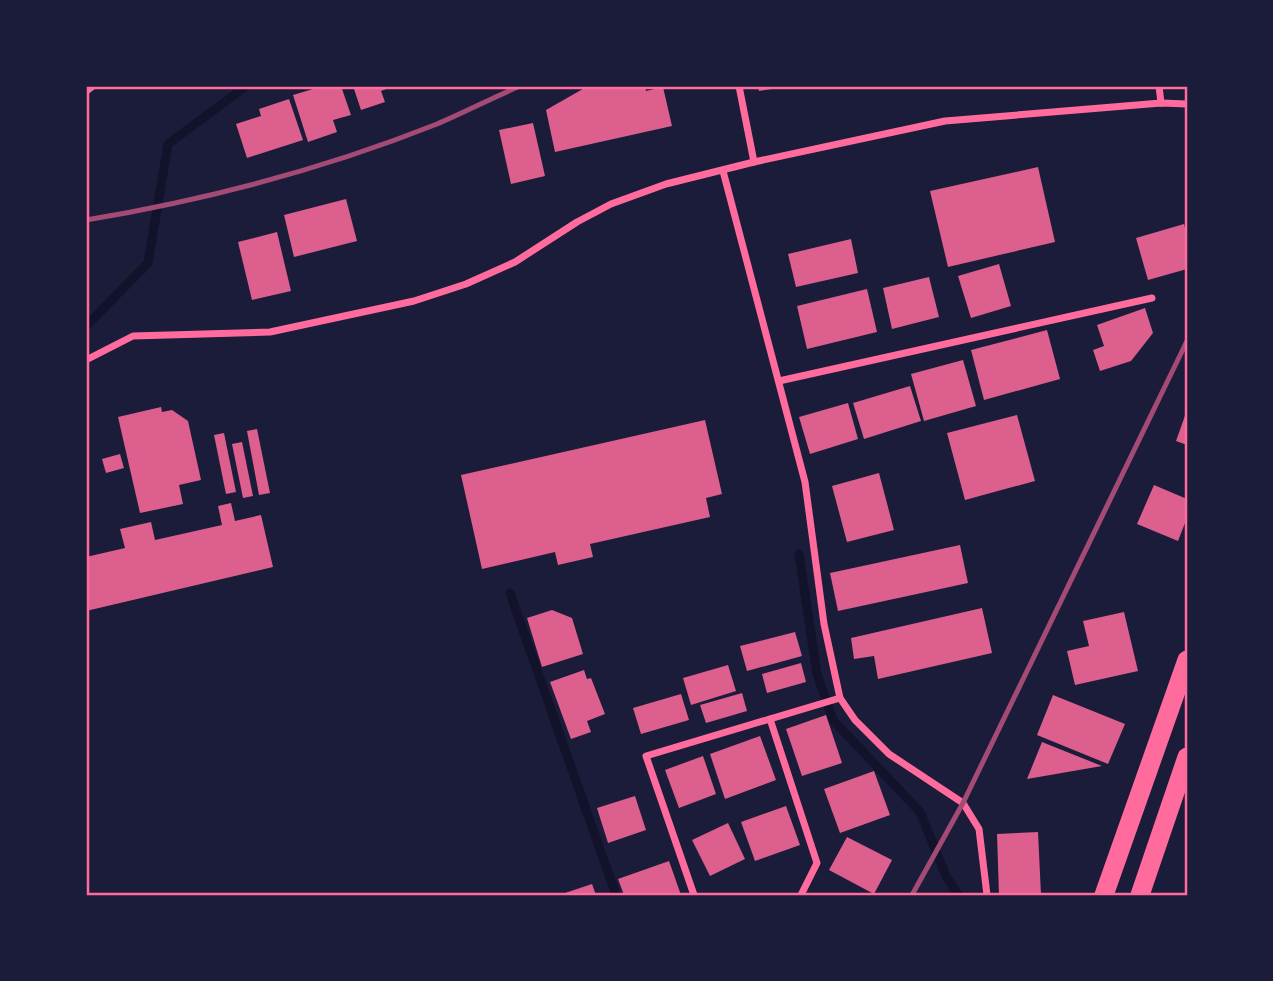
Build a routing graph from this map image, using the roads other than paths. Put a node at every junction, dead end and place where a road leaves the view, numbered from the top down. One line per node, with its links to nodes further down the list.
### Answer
1 (739, 86): 5 (street)
2 (1159, 86): 3 (street)
3 (1161, 103): 4 (street); 5 (street)
4 (1187, 104)
5 (754, 162): 6 (street)
6 (723, 171): 8 (street); 9 (street)
7 (1152, 298): 9 (street)
8 (86, 360)
9 (779, 381): 11 (street)
10 (1187, 660): 17 (highway)
11 (836, 699): 12 (street); 16 (street)
12 (770, 719): 14 (street); 15 (street)
13 (1187, 757): 18 (highway)
14 (694, 895)
15 (801, 895)
16 (987, 895)
17 (1104, 895)
18 (1140, 895)

